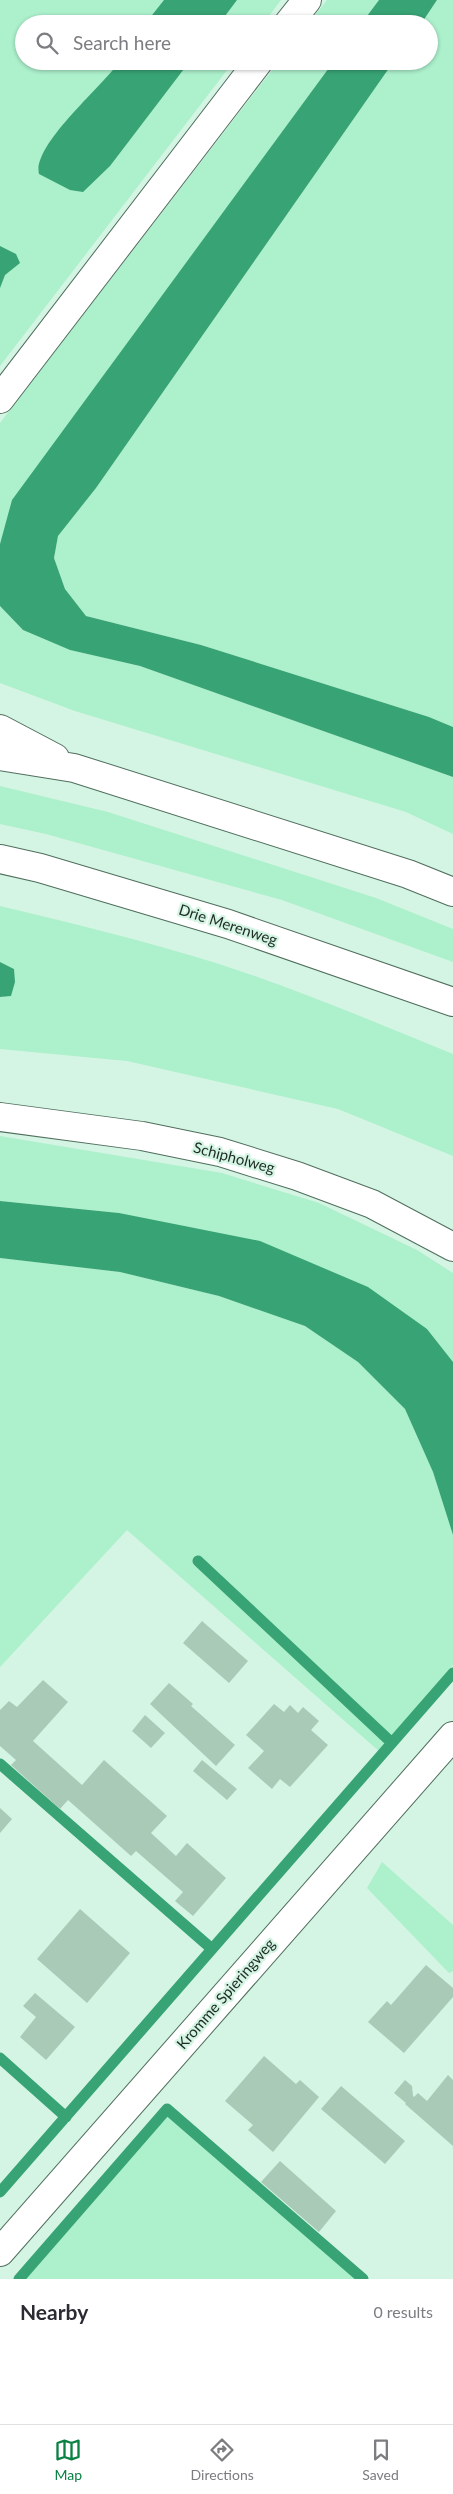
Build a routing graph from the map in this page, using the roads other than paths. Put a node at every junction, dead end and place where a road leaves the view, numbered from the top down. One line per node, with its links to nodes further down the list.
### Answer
1 (307, 0): 2 (main road)
2 (295, 15)
3 (252, 70): 4 (main road)
4 (0, 399)
5 (0, 729): 7 (main road)
6 (0, 756): 7 (main road)
7 (74, 768): 9 (main road)
8 (0, 859): 10 (main road, Drie Merenweg)
9 (453, 892)
10 (453, 1002)
11 (0, 1117): 12 (main road, Schipholweg)
12 (453, 1247)
13 (453, 1736): 14 (main road, Kromme Spieringweg)
14 (0, 2252)

